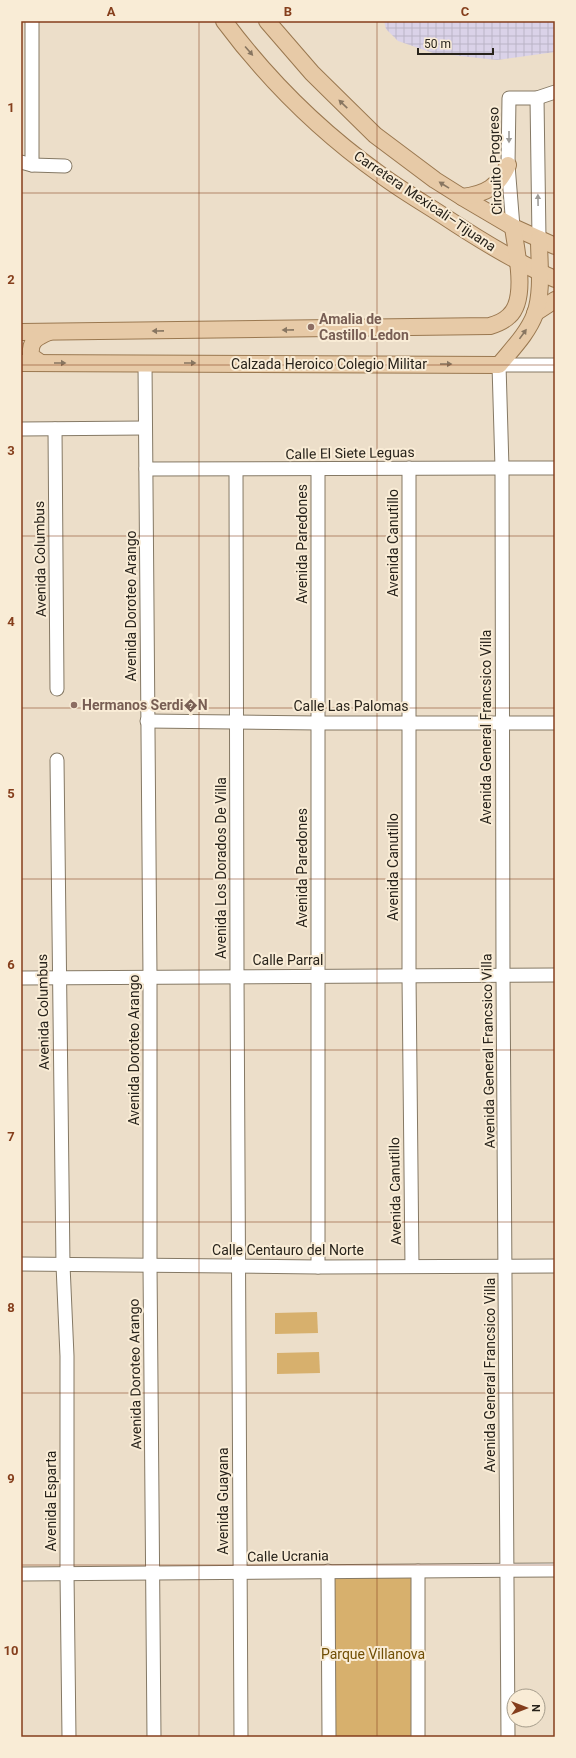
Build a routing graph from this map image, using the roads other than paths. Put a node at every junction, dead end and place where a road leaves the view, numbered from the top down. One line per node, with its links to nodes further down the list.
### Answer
1 (32, 21): 6 (street)
2 (224, 21): 13 (main road, Carretera Mexicali–Tijuana, one-way to 13)
3 (267, 21): 9 (main road, Carretera Mexicali–Tijuana, one-way to 3)
4 (555, 92): 5 (street, Circuito Progreso)
5 (537, 98): 7 (street, Circuito Progreso, one-way to 7); 11 (street, one-way to 5)
6 (26, 164): 8 (street)
7 (508, 165): 9 (main road); 10 (street, Circuito Progreso)
8 (65, 166)
9 (462, 197): 10 (main road, Carretera Mexicali–Tijuana)
10 (513, 227): 11 (main road, Carretera Mexicali–Tijuana); 13 (main road)
11 (539, 239): 12 (main road, Carretera Mexicali–Tijuana); 14 (main road)
12 (555, 246)
13 (518, 262): 14 (main road, Carretera Mexicali–Tijuana); 19 (main road, one-way to 19)
14 (540, 273): 15 (main road, Carretera Mexicali–Tijuana); 17 (main road)
15 (555, 279)
16 (555, 300): 17 (main road)
17 (535, 313): 23 (main road, one-way to 17)
18 (21, 332): 19 (main road)
19 (51, 332): 21 (main road)
20 (21, 363): 21 (main road, Calzada Heroico Colegio Militar)
21 (41, 363): 22 (main road, Calzada Heroico Colegio Militar, one-way to 22)
22 (145, 363): 23 (main road, Calzada Heroico Colegio Militar, one-way to 23); 25 (street, Avenida Doroteo Arango)
23 (499, 365): 24 (street); 29 (street, Avenida General Francsico Villa)
24 (555, 365)
25 (145, 428): 27 (street); 31 (street, Avenida Doroteo Arango)
26 (21, 429): 27 (street)
27 (55, 429): 34 (street, Avenida Columbus)
28 (409, 468): 29 (street, Calle El Siete Leguas); 33 (street, Calle El Siete Leguas); 37 (street, Avenida Canutillo)
29 (502, 468): 30 (street, Calle El Siete Leguas); 39 (street, Avenida General Francsico Villa)
30 (555, 468)
31 (146, 470): 32 (street, Calle El Siete Leguas); 35 (street, Avenida Doroteo Arango)
32 (236, 470): 33 (street, Calle El Siete Leguas); 36 (street, Avenida Los Dorados De Villa)
33 (318, 470): 38 (street, Avenida Paredones)
34 (57, 689)
35 (147, 721): 36 (street, Calle Las Palomas); 48 (street, Avenida Doroteo Arango)
36 (236, 722): 38 (street, Calle Las Palomas); 44 (street, Avenida Los Dorados De Villa)
37 (409, 722): 38 (street, Calle Las Palomas); 39 (street, Calle Las Palomas); 46 (street, Avenida Canutillo)
38 (318, 723): 45 (street, Avenida Paredones)
39 (502, 723): 40 (street, Calle Las Palomas); 42 (street, Avenida General Francsico Villa)
40 (555, 723)
41 (57, 760): 47 (street, Avenida Columbus)
42 (503, 975): 43 (street, Calle Parral); 46 (street, Calle Parral); 53 (street, Avenida General Francsico Villa)
43 (555, 975)
44 (237, 976): 45 (street, Calle Parral); 48 (street, Calle Parral); 54 (street, Avenida Los Dorados De Villa)
45 (318, 976): 46 (street, Calle Parral); 57 (street, Avenida Paredones)
46 (409, 976): 55 (street, Avenida Canutillo)
47 (58, 977): 48 (street, Calle Parral); 49 (street, Calle Parral); 51 (street, Avenida Columbus)
48 (150, 977): 52 (street, Avenida Doroteo Arango)
49 (21, 978)
50 (21, 1264): 51 (street, Calle Centauro del Norte)
51 (63, 1265): 52 (street, Calle Centauro del Norte); 65 (street, Avenida Esparta)
52 (150, 1265): 54 (street, Calle Centauro del Norte); 63 (street, Avenida Doroteo Arango)
53 (506, 1265): 55 (street, Calle Centauro del Norte); 56 (street, Calle Centauro del Norte); 59 (street, Avenida General Francsico Villa)
54 (238, 1266): 57 (street, Calle Centauro del Norte); 62 (street, Avenida Guayana)
55 (412, 1266): 57 (street, Calle Centauro del Norte)
56 (555, 1266)
57 (318, 1267)
58 (418, 1570): 59 (street, Calle Ucrania); 61 (street, Calle Ucrania); 70 (street)
59 (507, 1570): 60 (street, Calle Ucrania); 71 (street, Avenida General Francsico Villa)
60 (555, 1570)
61 (328, 1571): 62 (street, Calle Ucrania); 69 (street)
62 (240, 1572): 63 (street, Calle Ucrania); 68 (street, Avenida Guayana)
63 (153, 1573): 65 (street, Calle Ucrania); 67 (street, Avenida Doroteo Arango)
64 (21, 1574): 65 (street, Calle Ucrania)
65 (67, 1574): 66 (street, Avenida Esparta)
66 (69, 1737)
67 (154, 1737)
68 (241, 1737)
69 (329, 1737)
70 (418, 1737)
71 (508, 1737)

